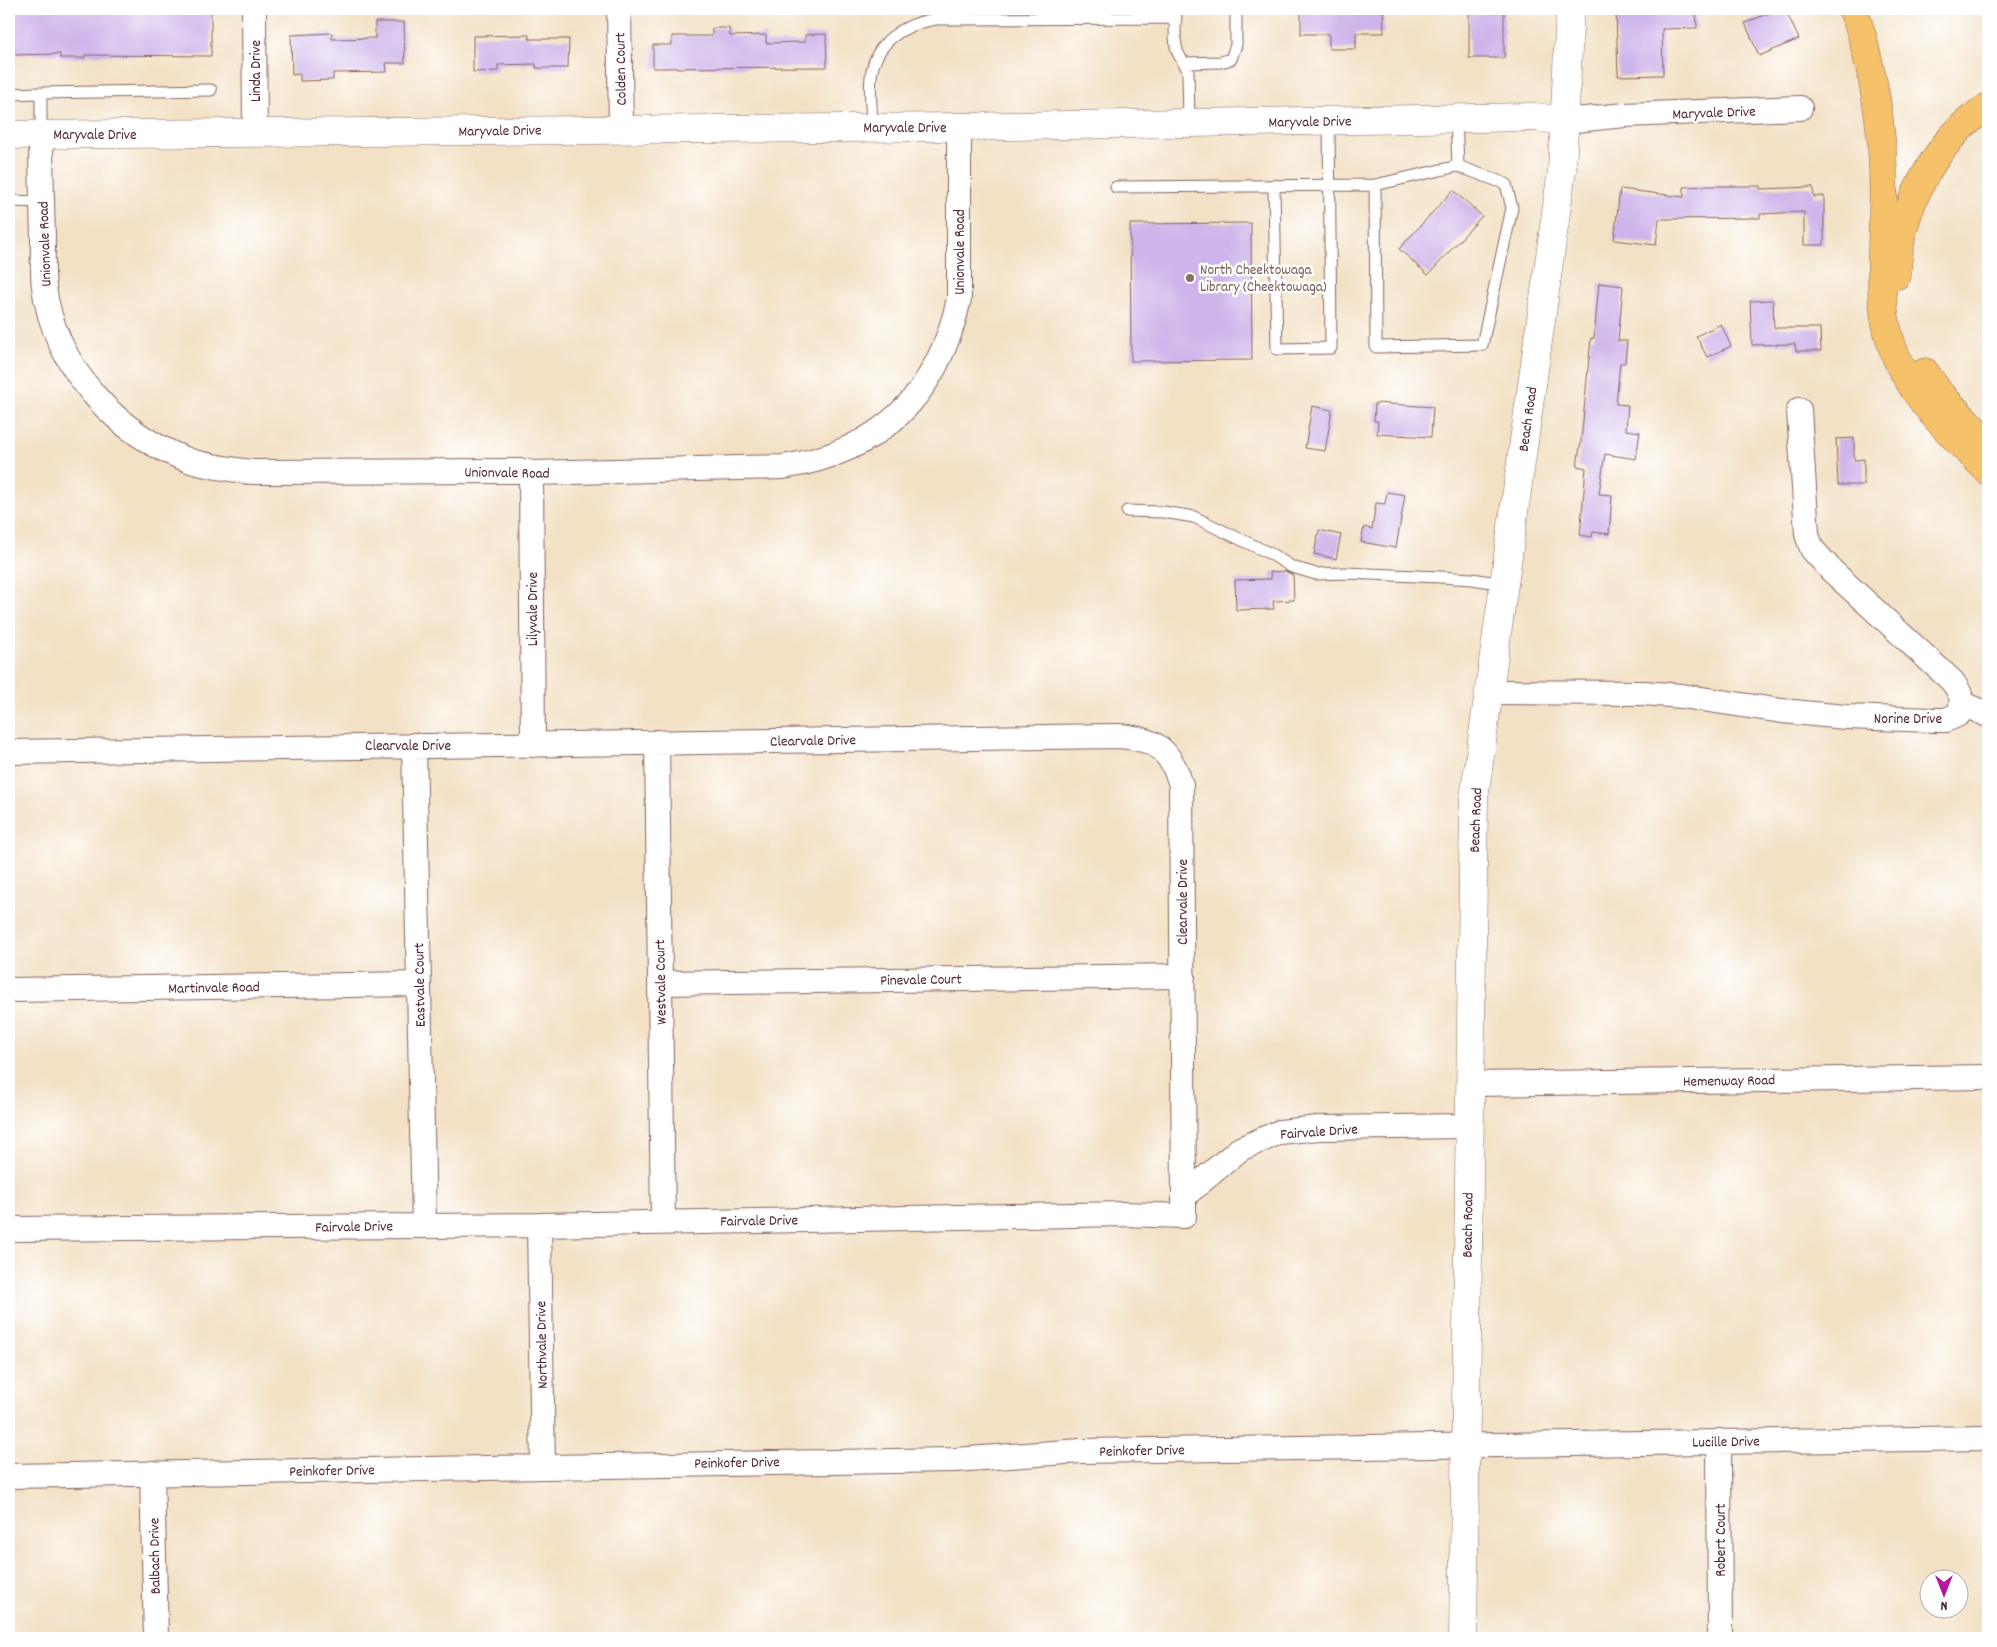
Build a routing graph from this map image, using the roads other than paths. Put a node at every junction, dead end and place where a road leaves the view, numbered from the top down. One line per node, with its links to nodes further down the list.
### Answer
1 (254, 9): 21 (street, Linda Drive)
2 (619, 9): 19 (street, Colden Court)
3 (1236, 9): 7 (lane)
4 (1570, 9): 15 (street, Beach Road)
5 (1852, 9): 32 (highway)
6 (1176, 13): 7 (lane); 18 (lane)
7 (1186, 63): 16 (lane)
8 (212, 90): 9 (lane)
9 (41, 93): 10 (lane); 20 (lane)
10 (9, 94)
11 (1800, 108): 15 (street, Maryvale Drive)
12 (1988, 108): 31 (highway)
13 (1456, 118): 14 (street, Maryvale Drive); 15 (street, Maryvale Drive); 23 (lane)
14 (1329, 120): 16 (street, Maryvale Drive); 26 (lane)
15 (1564, 121): 35 (street, Beach Road)
16 (1189, 123): 17 (street, Maryvale Drive)
17 (959, 127): 18 (street, Maryvale Drive); 33 (street, Unionvale Road)
18 (872, 128): 19 (street, Maryvale Drive)
19 (621, 129): 21 (street, Maryvale Drive)
20 (41, 134): 21 (street, Maryvale Drive); 22 (street, Maryvale Drive); 29 (street, Unionvale Road)
21 (255, 134)
22 (9, 135)
23 (1458, 166): 24 (lane); 24 (lane)
24 (1375, 185): 26 (lane)
25 (1274, 186): 26 (lane); 26 (lane); 27 (lane)
26 (1328, 186)
27 (1116, 187)
28 (9, 201): 29 (lane)
29 (42, 202): 33 (street, Unionvale Road)
30 (1799, 410): 37 (street, Norine Drive)
31 (1988, 443)
32 (1988, 470)
33 (531, 473): 41 (street, Lilyvale Drive)
34 (1127, 511): 35 (lane)
35 (1504, 584): 36 (street, Beach Road)
36 (1489, 692): 37 (street, Norine Drive); 48 (street, Beach Road)
37 (1963, 704): 38 (street)
38 (1988, 716)
39 (657, 742): 41 (street, Clearvale Drive); 43 (street, Clearvale Drive); 44 (street, Westvale Court)
40 (414, 745): 41 (street, Clearvale Drive); 42 (street, Clearvale Drive); 45 (street, Eastvale Court)
41 (533, 745)
42 (9, 752)
43 (1183, 976): 44 (street, Pinevale Court); 50 (street, Clearvale Drive)
44 (660, 983): 51 (street, Westvale Court)
45 (419, 984): 46 (street, Martinvale Road); 52 (street, Eastvale Court)
46 (9, 990)
47 (1988, 1076): 48 (street, Hemenway Road)
48 (1469, 1084): 49 (street, Beach Road)
49 (1469, 1126): 50 (street, Fairvale Drive); 57 (street, Beach Road)
50 (1184, 1196): 51 (street, Fairvale Drive)
51 (663, 1222): 53 (street, Fairvale Drive)
52 (424, 1225): 53 (street, Fairvale Drive); 54 (street, Fairvale Drive)
53 (539, 1225): 58 (street, Northvale Drive)
54 (9, 1229)
55 (1988, 1438): 56 (street, Lucille Drive)
56 (1719, 1441): 57 (street, Lucille Drive); 63 (street, Robert Court)
57 (1465, 1445): 58 (street, Peinkofer Drive); 62 (street, Beach Road)
58 (543, 1466): 59 (street, Peinkofer Drive)
59 (152, 1473): 60 (street, Peinkofer Drive); 61 (street, Balbach Drive)
60 (9, 1476)
61 (156, 1638)
62 (1463, 1638)
63 (1720, 1638)

